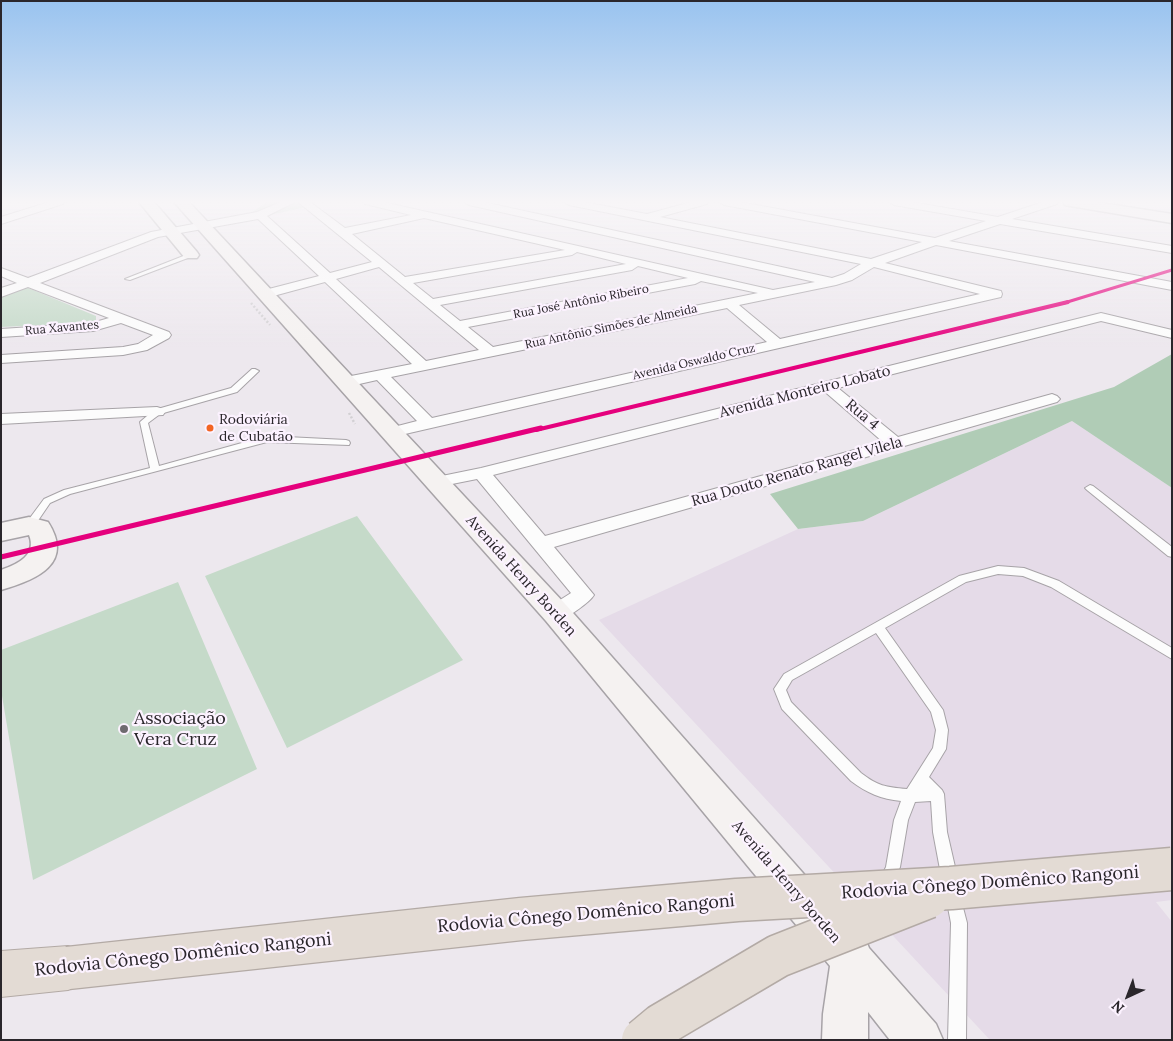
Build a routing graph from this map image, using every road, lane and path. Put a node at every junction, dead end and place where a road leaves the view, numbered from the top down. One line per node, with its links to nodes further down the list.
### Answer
1 (111, 251): 21 (street)
2 (187, 251): 12 (street)
3 (227, 251): 25 (street, Avenida Henry Borden)
4 (298, 251): 17 (street)
5 (366, 251): 13 (street)
6 (574, 251): 20 (street)
7 (583, 251): 15 (street)
8 (696, 251): 22 (street)
9 (811, 251): 14 (street)
10 (909, 251): 14 (street, Rua Antônio Simões de Almeida)
11 (981, 251): 23 (street)
12 (191, 255): 19 (lane)
13 (382, 263): 17 (street); 20 (street)
14 (872, 263): 22 (street, Rua Antônio Simões de Almeida); 33 (street, Avenida Oswaldo Cruz)
15 (642, 264): 18 (street); 27 (street)
16 (1, 272): 21 (street)
17 (328, 278): 25 (street); 36 (street)
18 (703, 278): 26 (street); 30 (street, Rua José Antônio Ribeiro)
19 (128, 279)
20 (402, 281): 27 (street)
21 (28, 282): 24 (street); 29 (street)
22 (832, 282): 26 (street, Rua Antônio Simões de Almeida)
23 (1172, 286)
24 (1, 293)
25 (266, 294): 39 (street, Avenida Henry Borden)
26 (774, 294): 28 (street, Rua Antônio Simões de Almeida)
27 (430, 303): 30 (street)
28 (729, 303): 33 (street); 34 (street, Rua Antônio Simões de Almeida)
29 (122, 319): 31 (street, Rua Xavantes); 35 (street)
30 (458, 325): 34 (street)
31 (1, 333)
32 (1172, 334): 40 (street, Avenida Monteiro Lobato)
33 (776, 343): 44 (street, Avenida Oswaldo Cruz)
34 (490, 352): 36 (street, Rua Antônio Simões de Almeida)
35 (1, 359)
36 (423, 366): 38 (street, Rua Antônio Simões de Almeida)
37 (255, 371): 42 (lane)
38 (380, 375): 39 (street, Rua Antônio Simões de Almeida); 44 (street)
39 (346, 382): 45 (street, Avenida Henry Borden)
40 (827, 386): 47 (street, Rua 4); 49 (street, Avenida Monteiro Lobato)
41 (1052, 400): 47 (street, Rua Douto Renato Rangel Vilela)
42 (157, 412): 43 (street); 48 (lane)
43 (1, 418)
44 (428, 424): 45 (street, Avenida Oswaldo Cruz)
45 (392, 432): 50 (street, Avenida Henry Borden)
46 (346, 443): 48 (lane)
47 (896, 444): 54 (street, Rua Douto Renato Rangel Vilela)
48 (155, 470): 52 (lane)
49 (481, 473): 50 (street, Avenida Monteiro Lobato); 54 (street)
50 (437, 482): 57 (street, Avenida Henry Borden)
51 (1090, 488): 55 (lane)
52 (29, 526): 53 (street); 56 (street)
53 (1, 532)
54 (541, 544): 57 (street)
55 (1172, 553)
56 (1, 580)
57 (556, 613): 65 (street, Avenida Henry Borden)
58 (878, 627): 59 (lane); 60 (lane); 62 (lane)
59 (1172, 654)
60 (921, 779): 61 (lane); 62 (lane)
61 (936, 794): 62 (lane); 70 (lane)
62 (910, 796): 65 (lane)
63 (1172, 869): 64 (highway, Rodovia Cônego Domênico Rangoni, bridge)
64 (951, 888): 66 (highway, Rodovia Cônego Domênico Rangoni, bridge); 67 (highway, bridge)
65 (852, 958): 68 (street, Avenida Henry Borden); 69 (street, Avenida Henry Borden)
66 (1, 974)
67 (643, 1040)
68 (845, 1040)
69 (920, 1040)
70 (957, 1040)

